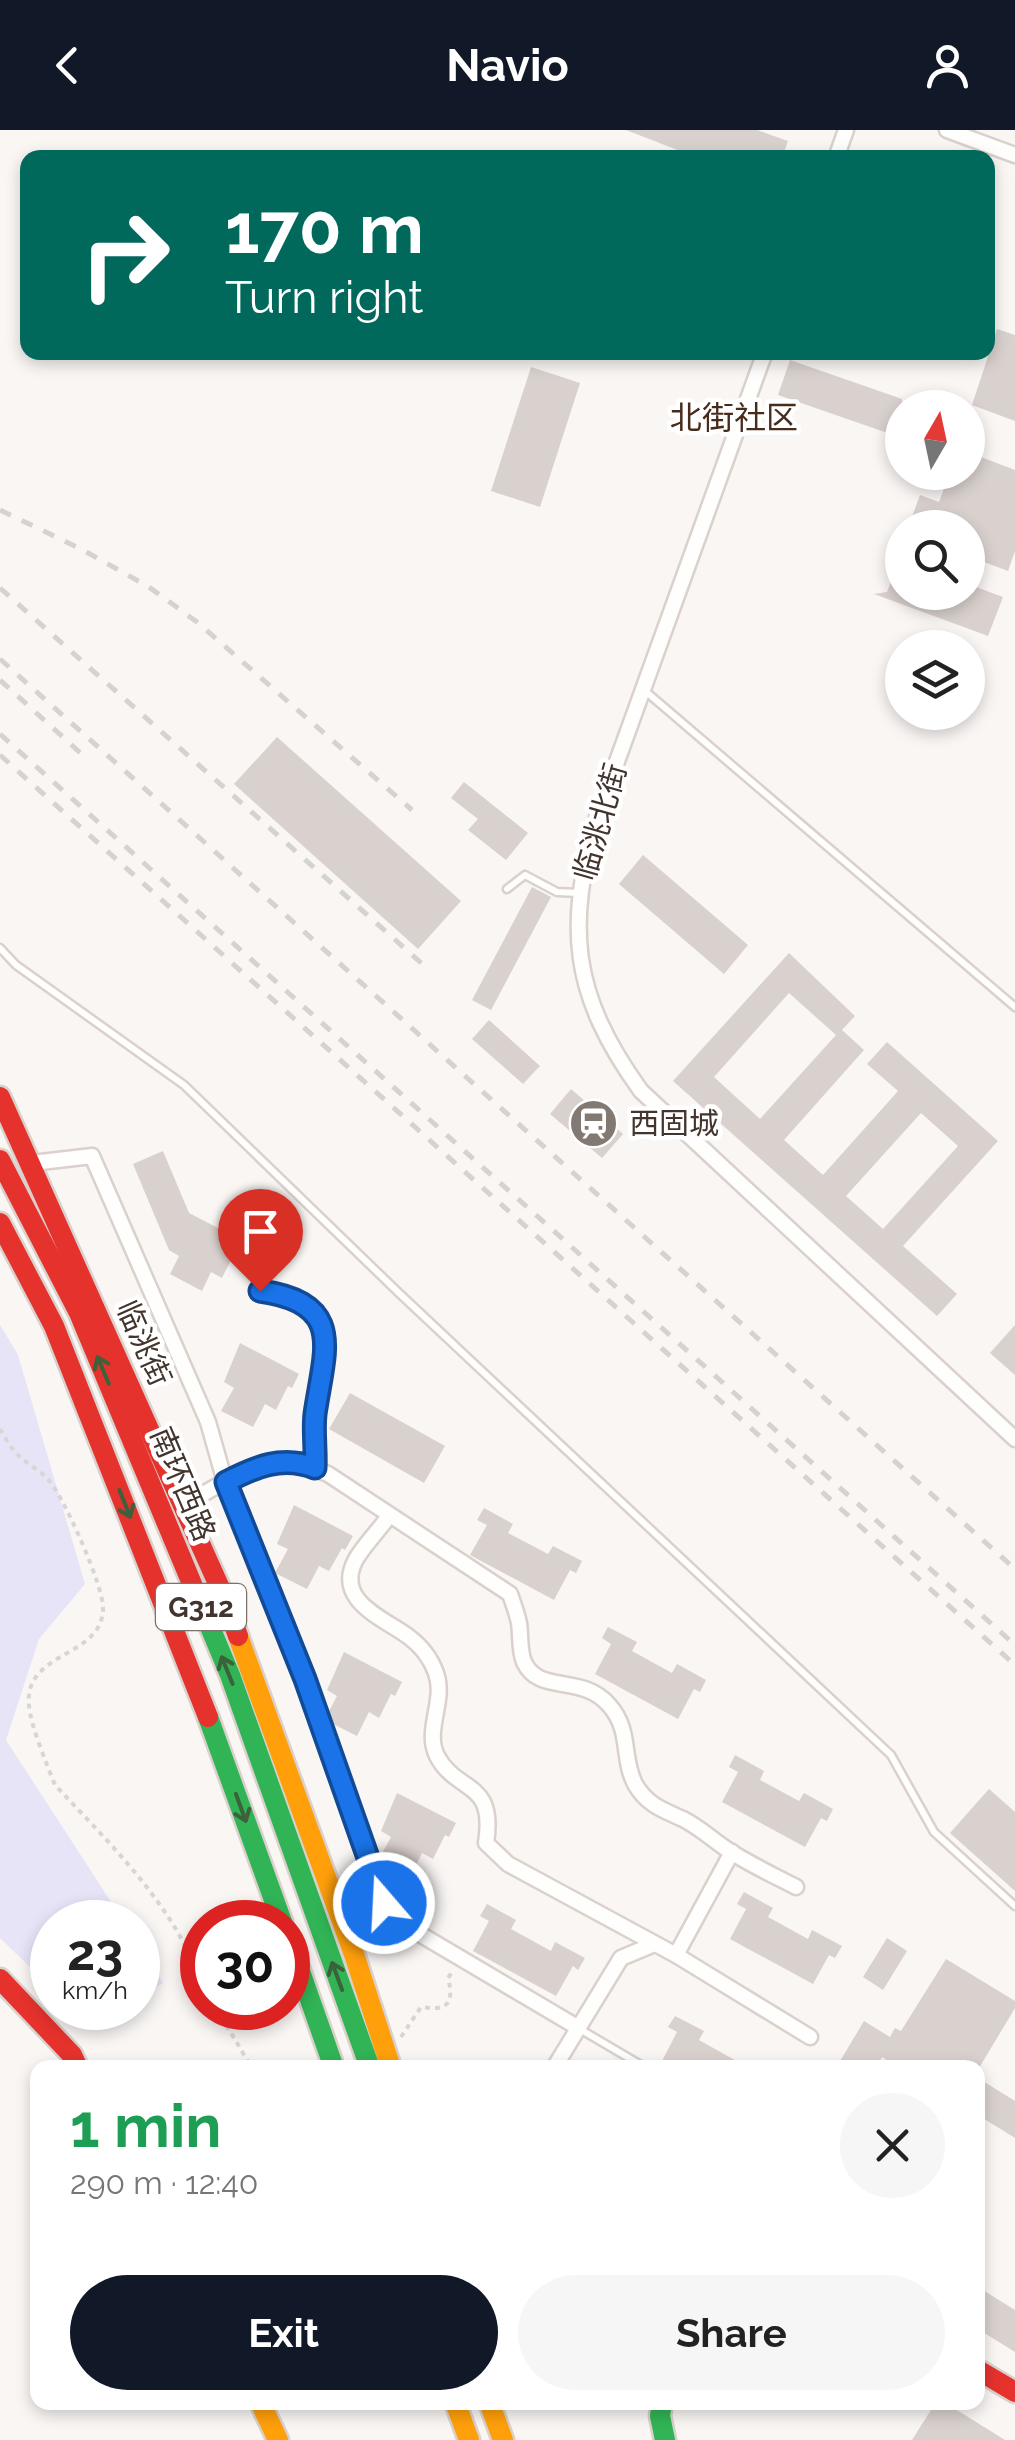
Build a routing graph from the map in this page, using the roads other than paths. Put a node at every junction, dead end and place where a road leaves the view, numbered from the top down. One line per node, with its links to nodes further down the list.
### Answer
1 (947, 130): 2 (street)
2 (1015, 155)
3 (762, 360): 4 (street, 临洮北街)
4 (643, 689): 6 (street, 临洮北街); 8 (lane)
5 (507, 889): 6 (lane)
6 (580, 894): 14 (street, 临洮北街)
7 (0, 948): 22 (lane)
8 (1015, 1007)
9 (0, 1097): 11 (main road, 临洮街)
10 (0, 1160): 31 (main road, 南环西路 / G312, one-way to 10)
11 (32, 1163): 16 (street); 17 (main road, 临洮街)
12 (0, 1223): 21 (main road, 南环西路 / G312, one-way to 21)
13 (260, 1291): 15 (street)
14 (1015, 1439)
15 (315, 1468): 16 (street); 18 (street)
16 (226, 1482): 17 (street); 27 (street)
17 (184, 1505): 32 (main road, 临洮街)
18 (389, 1516): 19 (street); 23 (street)
19 (732, 1852): 20 (street); 24 (street)
20 (796, 1886)
21 (274, 1900)
22 (1015, 1906)
23 (652, 1945): 24 (street); 27 (street)
24 (676, 1955): 28 (street)
25 (0, 1979): 29 (main road)
26 (310, 2000): 30 (main road)
27 (578, 2027): 33 (street); 34 (lane)
28 (810, 2037)
29 (74, 2060)
30 (331, 2060)
31 (381, 2060)
32 (382, 2060)
33 (559, 2060)
34 (633, 2060)
35 (985, 2374): 36 (main road)
36 (1015, 2392)
37 (264, 2410): 41 (main road)
38 (458, 2410): 42 (main road)
39 (492, 2410): 43 (main road)
40 (661, 2410): 44 (main road)
41 (278, 2440)
42 (469, 2440)
43 (503, 2440)
44 (665, 2440)

